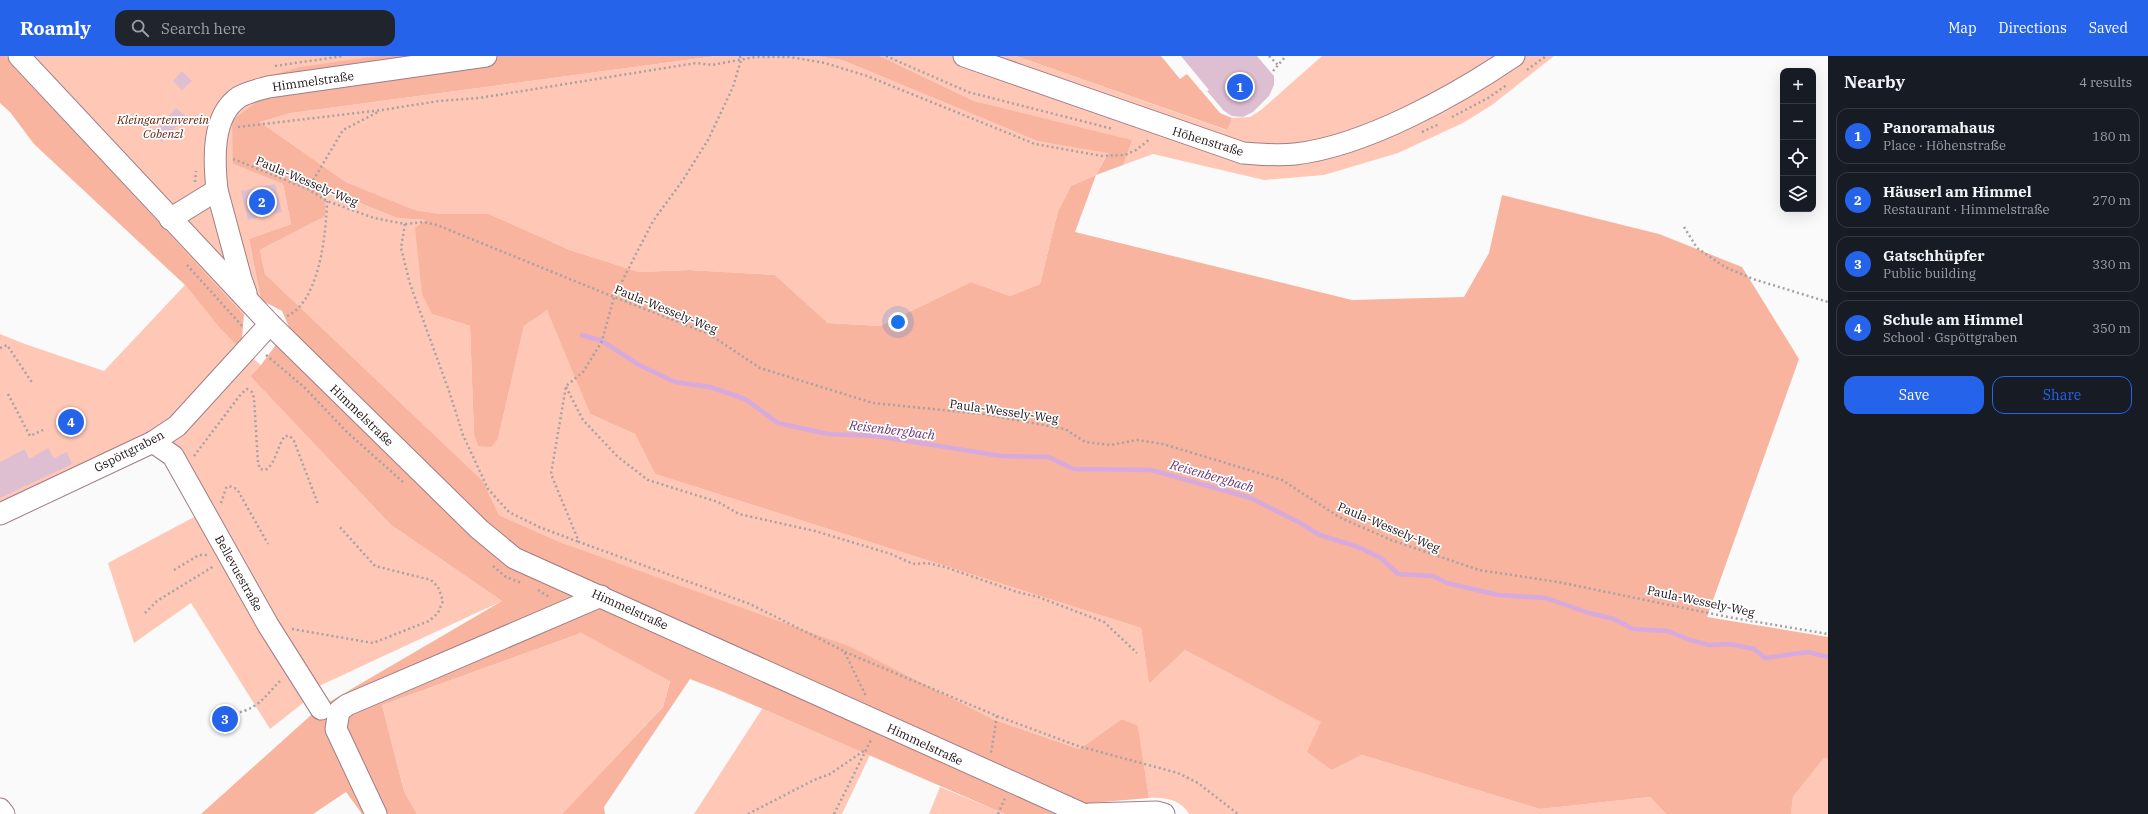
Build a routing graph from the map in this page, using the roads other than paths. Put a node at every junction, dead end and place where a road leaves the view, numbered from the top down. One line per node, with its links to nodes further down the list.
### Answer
1 (19, 56): 6 (street, Himmelstraße)
2 (486, 56): 5 (street, Himmelstraße)
3 (964, 56): 4 (street, Höhenstraße)
4 (1514, 56)
5 (217, 190): 6 (street); 7 (street, Himmelstraße)
6 (170, 219): 7 (street, Himmelstraße)
7 (249, 300): 8 (street, Himmelstraße)
8 (270, 324): 9 (street, Gspöttgraben); 11 (street, Himmelstraße)
9 (153, 442): 10 (street, Gspöttgraben); 12 (street, Bellevuestraße)
10 (0, 514)
11 (601, 596): 12 (street); 16 (street, Himmelstraße)
12 (336, 713): 15 (street, Bellevuestraße)
13 (0, 809): 14 (street)
14 (4, 814)
15 (376, 814)
16 (1083, 814)
17 (1089, 814): 18 (street)
18 (1164, 814)

